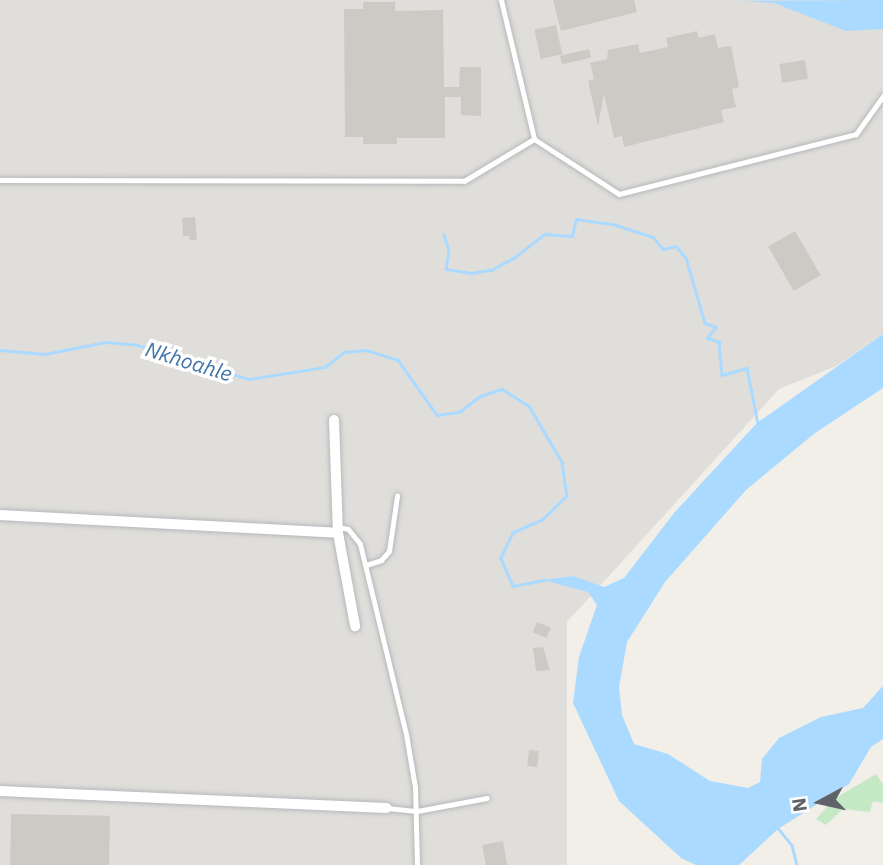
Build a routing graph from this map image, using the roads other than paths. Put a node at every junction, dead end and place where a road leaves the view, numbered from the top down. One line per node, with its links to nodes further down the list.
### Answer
1 (501, 0): 3 (lane)
2 (883, 96): 3 (lane)
3 (534, 139): 4 (lane)
4 (0, 180)
5 (334, 420): 8 (street)
6 (397, 496): 9 (lane)
7 (0, 515): 8 (street)
8 (338, 530): 9 (lane); 10 (street)
9 (366, 565): 14 (lane)
10 (355, 626)
11 (0, 791): 13 (street)
12 (487, 798): 14 (lane)
13 (387, 808): 14 (lane)
14 (417, 811): 15 (lane)
15 (417, 865)

